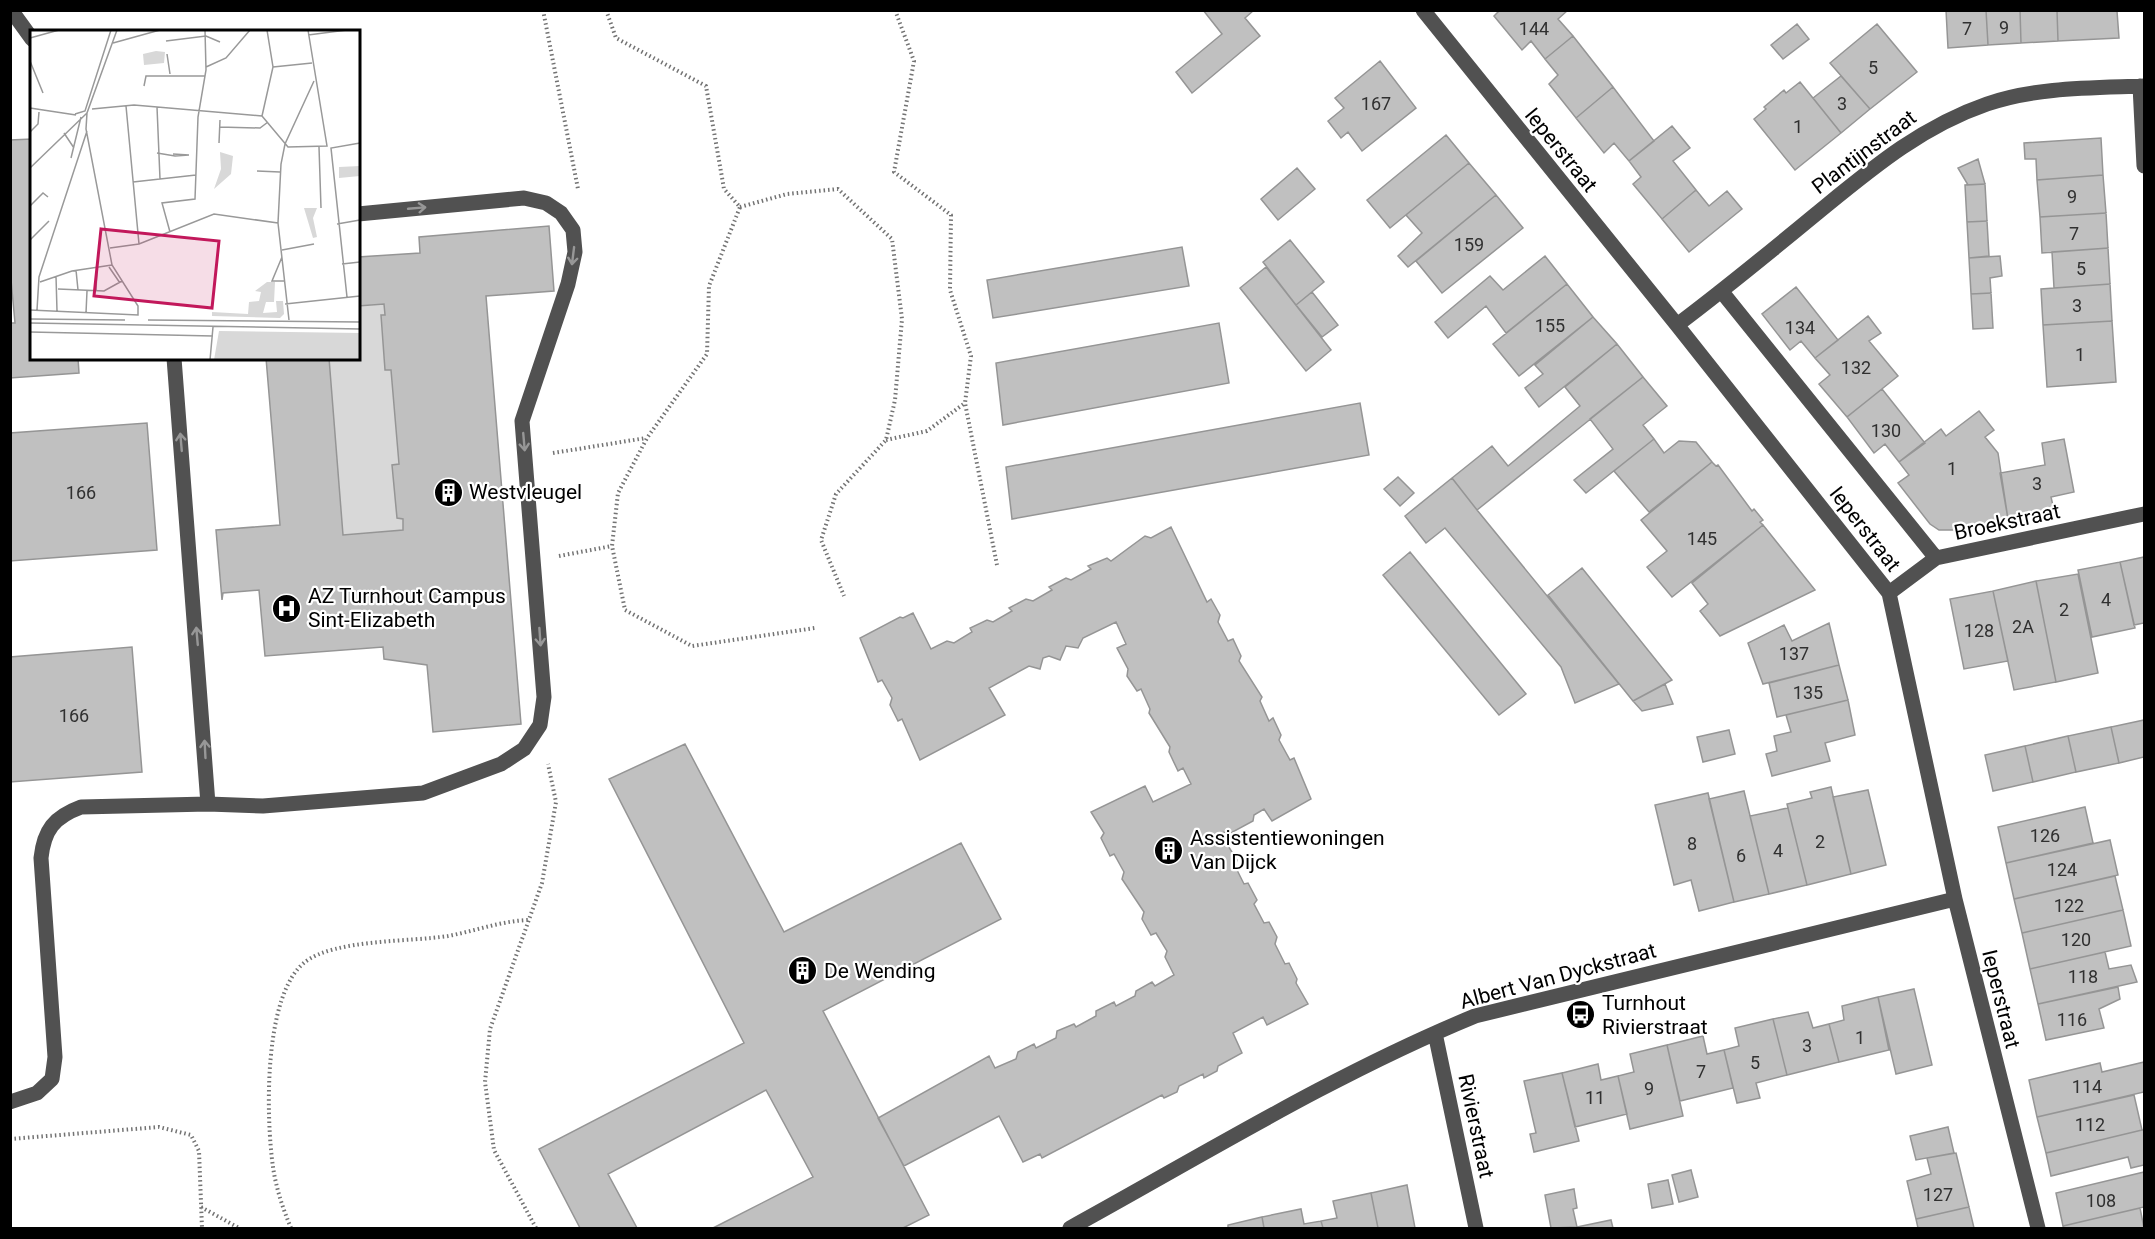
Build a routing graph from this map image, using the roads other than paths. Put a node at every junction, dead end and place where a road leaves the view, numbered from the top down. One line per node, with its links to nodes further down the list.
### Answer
1 (11, 10): 3 (street)
2 (1423, 10): 8 (street, Ieperstraat)
3 (30, 36)
4 (2142, 86): 5 (street); 7 (street, Plantijnstraat)
5 (2145, 166)
6 (360, 214): 13 (street, one-way to 13)
7 (1722, 292): 8 (street, Plantijnstraat); 11 (street, Ieperstraat)
8 (1677, 325): 12 (street, Ieperstraat)
9 (174, 360): 13 (street, one-way to 9)
10 (2145, 514): 11 (street, Broekstraat)
11 (1936, 558): 12 (street, Broekstraat)
12 (1889, 593): 14 (street, Ieperstraat)
13 (208, 804): 16 (street)
14 (1955, 899): 15 (street, Albert Van Dyckstraat); 19 (street, Ieperstraat)
15 (1435, 1033): 17 (street, Albert Van Dyckstraat); 18 (street, Rivierstraat)
16 (10, 1102)
17 (1070, 1228)
18 (1476, 1228)
19 (2038, 1228)

